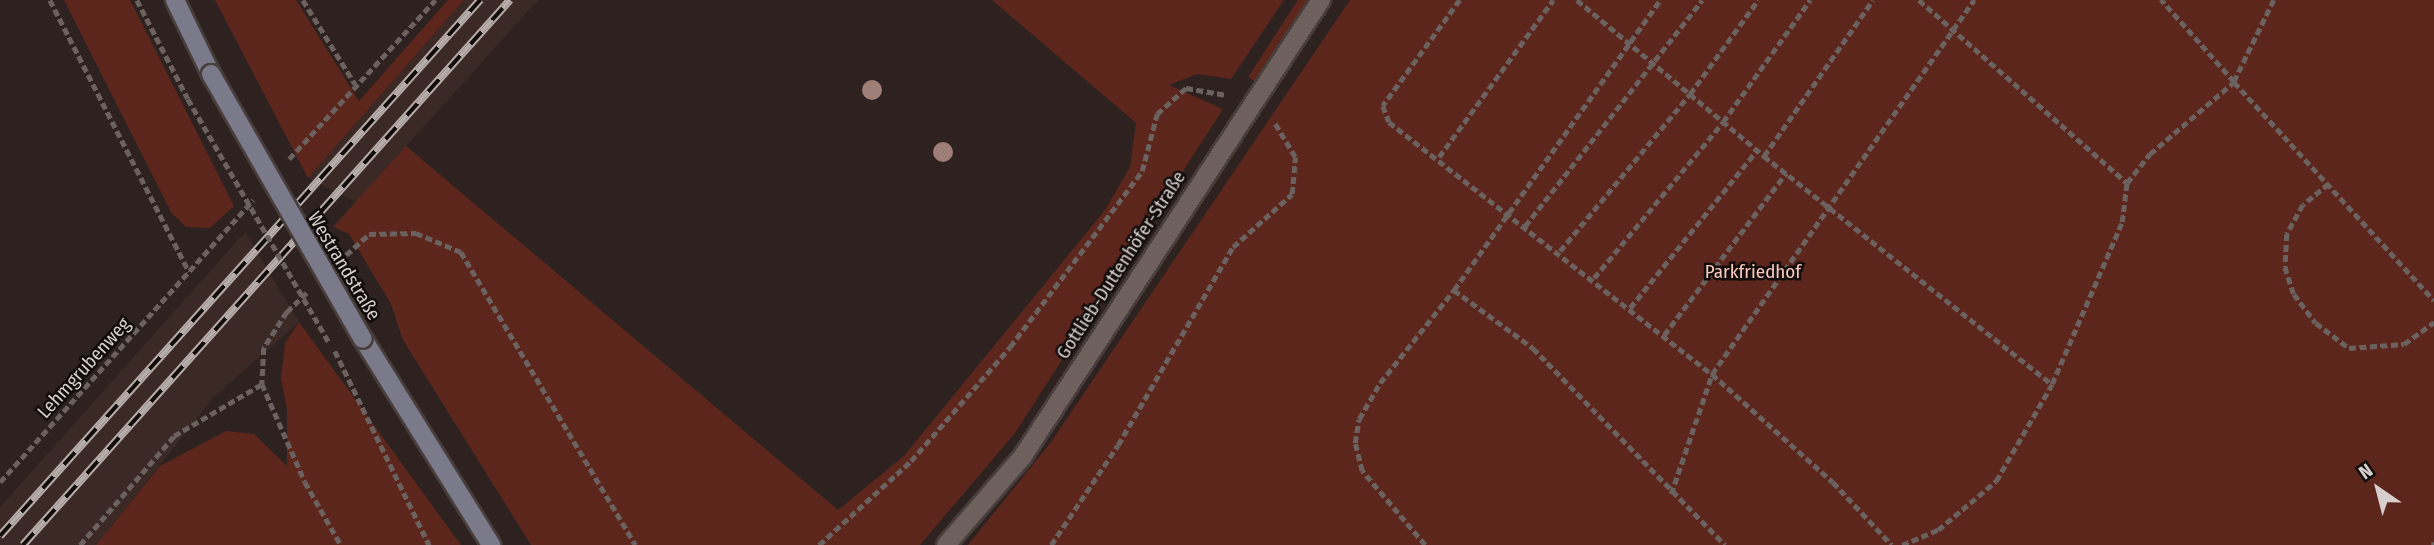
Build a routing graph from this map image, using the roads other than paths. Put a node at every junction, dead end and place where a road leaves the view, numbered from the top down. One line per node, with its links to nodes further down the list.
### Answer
1 (175, 0): 3 (main road, Westrandstraße, bridge)
2 (1321, 0): 4 (street, Gottlieb-Duttenhöfer-Straße)
3 (491, 545)
4 (946, 545)

